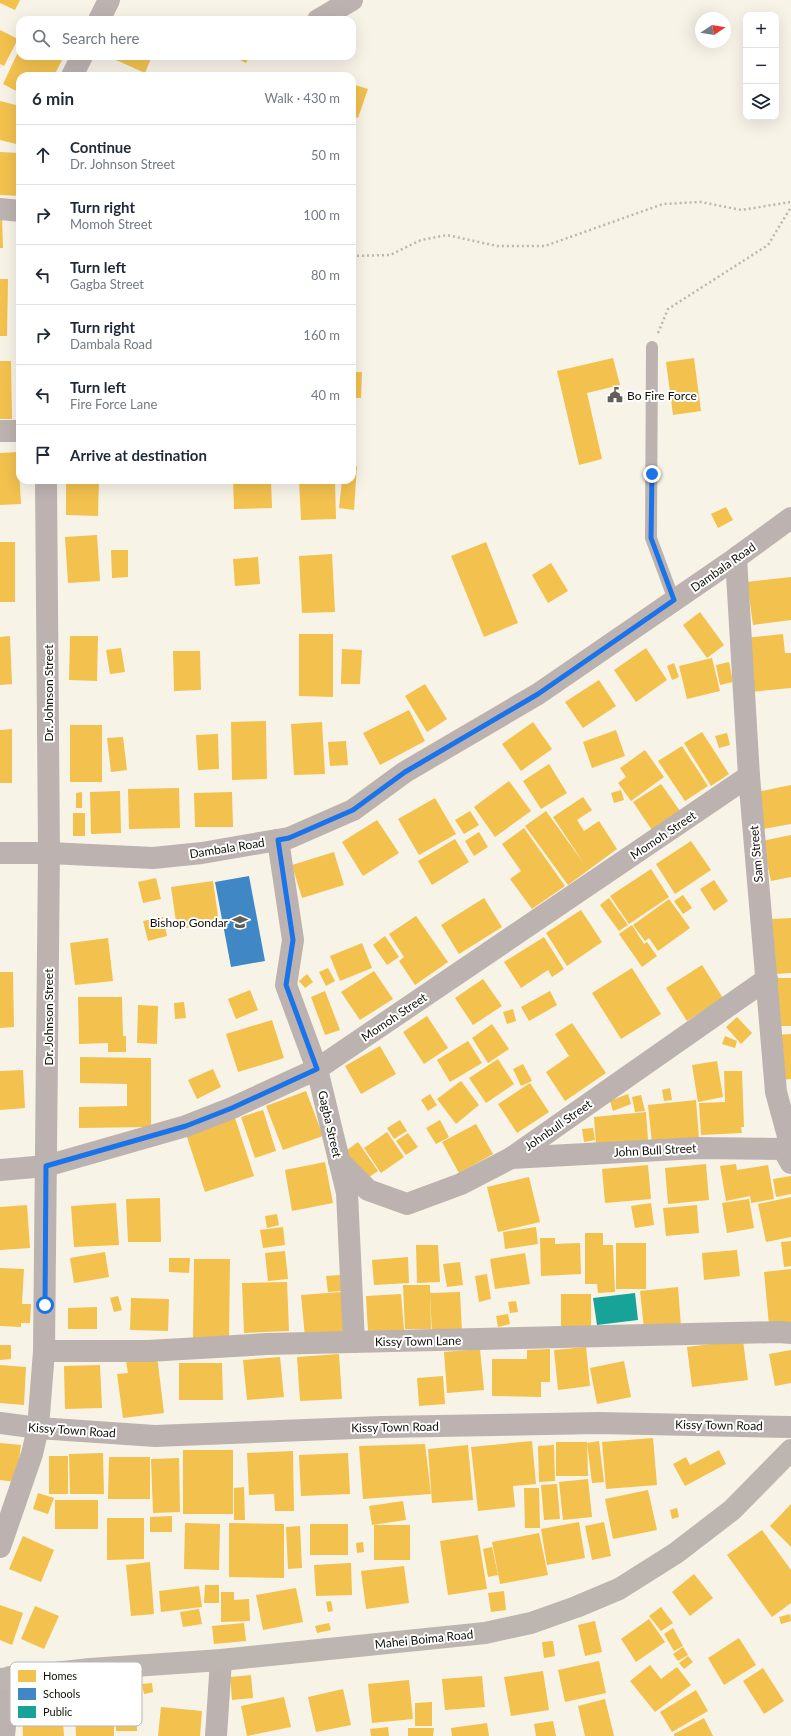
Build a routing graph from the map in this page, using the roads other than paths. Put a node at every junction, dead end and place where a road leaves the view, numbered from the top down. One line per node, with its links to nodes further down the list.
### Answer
1 (109, 0): 3 (street)
2 (352, 0): 4 (street)
3 (101, 16)
4 (325, 16)
5 (80, 60): 6 (street)
6 (74, 72)
7 (0, 209): 8 (street)
8 (16, 211)
9 (652, 347): 15 (lane)
10 (0, 431): 11 (street)
11 (16, 431)
12 (46, 484): 18 (street, Dr. Johnson Street)
13 (791, 518): 14 (street, Dambala Road)
14 (736, 558): 15 (street, Dambala Road); 16 (street, Sam Street)
15 (674, 600): 17 (street, Dambala Road)
16 (749, 776): 20 (street, Sam Street); 21 (street, Momoh Street)
17 (278, 840): 18 (street, Dambala Road); 21 (street, Gagba Street)
18 (49, 852): 19 (street, Dambala Road); 26 (street, Dr. Johnson Street)
19 (0, 853)
20 (767, 979): 22 (street, Sam Street); 23 (street, Johnbull Street)
21 (317, 1069): 24 (street, Gagba Street); 26 (street, Momoh Street)
22 (791, 1147)
23 (511, 1158): 24 (street, Johnbull Street); 25 (street, John Bull Street)
24 (338, 1160): 29 (street, Gagba Street)
25 (791, 1163)
26 (46, 1166): 27 (street, Momoh Street); 30 (street, Dr. Johnson Street)
27 (0, 1170)
28 (791, 1333): 29 (street, Kissy Town Lane)
29 (354, 1342): 30 (street, Kissy Town Lane)
30 (44, 1351): 33 (street, Dr. Johnson Street)
31 (0, 1423): 33 (street, Kissy Town Road)
32 (791, 1427): 33 (street, Kissy Town Road)
33 (38, 1428): 35 (street, Dr. Johnson Street)
34 (791, 1450): 36 (main road, Mahei Boima Road)
35 (0, 1547)
36 (221, 1660): 37 (main road, Mahei Boima Road); 40 (street)
37 (142, 1665)
38 (5, 1678): 39 (street)
39 (4, 1736)
40 (216, 1736)

